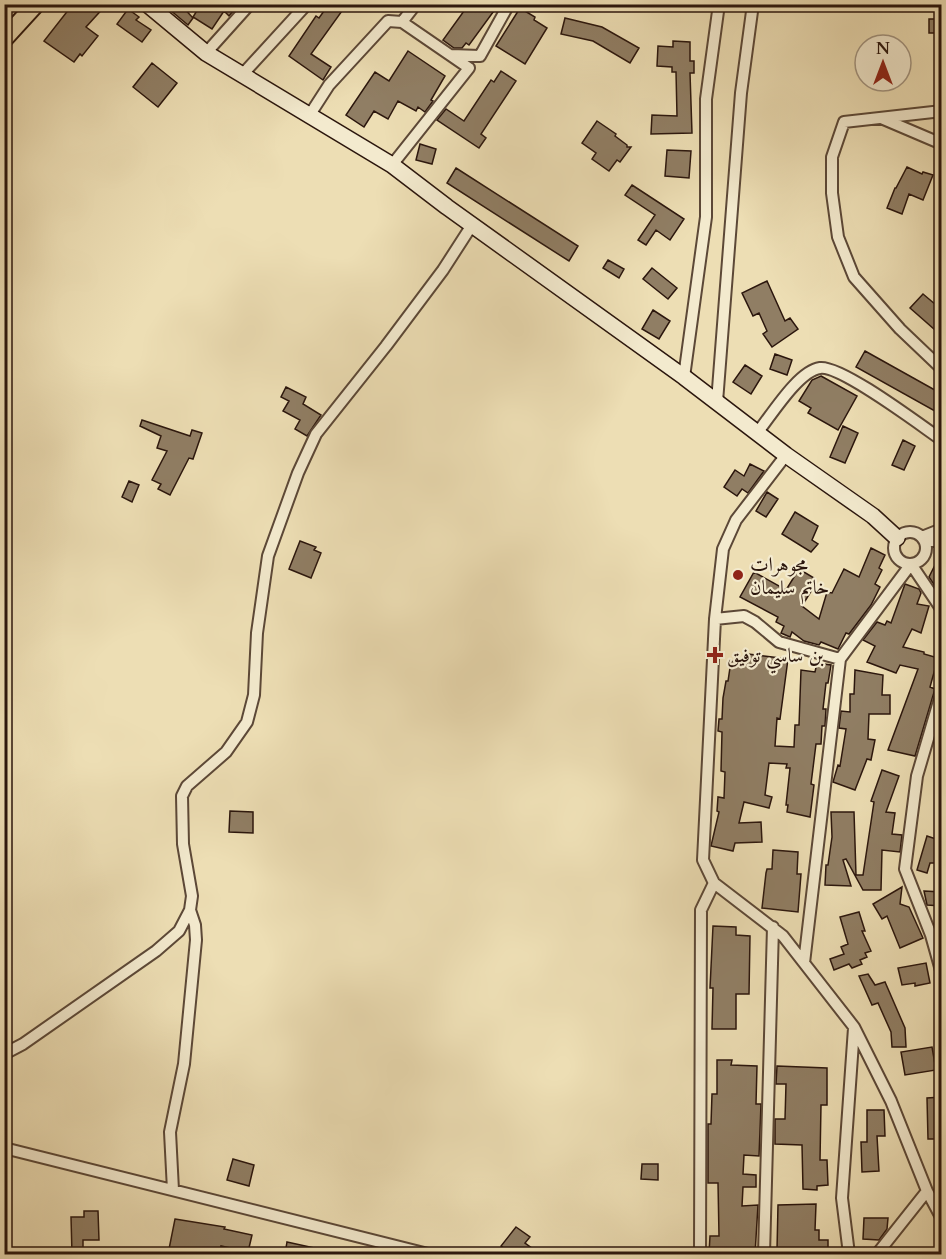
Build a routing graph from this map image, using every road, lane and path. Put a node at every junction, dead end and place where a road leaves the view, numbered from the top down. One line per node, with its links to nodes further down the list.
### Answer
1 (36, 4): 12 (main road)
2 (147, 4): 13 (street)
3 (250, 4): 13 (street)
4 (307, 4): 15 (street)
5 (416, 4): 11 (street)
6 (509, 4): 14 (street)
7 (719, 4): 23 (street)
8 (753, 4): 24 (street)
9 (932, 4): 10 (street)
10 (942, 6)
11 (402, 22): 14 (street); 17 (street)
12 (4, 39)
13 (206, 53): 15 (street)
14 (451, 55): 20 (street)
15 (242, 75): 17 (street)
16 (942, 111): 18 (street)
17 (309, 116): 20 (street)
18 (880, 118): 19 (street); 22 (street)
19 (942, 144)
20 (392, 165): 21 (street)
21 (472, 225): 23 (street); 38 (street)
22 (942, 369)
23 (684, 377): 24 (street)
24 (717, 402): 25 (street)
25 (757, 433): 26 (street); 27 (street)
26 (942, 440)
27 (786, 455): 29 (street); 34 (street)
28 (942, 529): 30 (street)
29 (897, 538): 30 (street); 32 (street)
30 (923, 539): 31 (street); 32 (street)
31 (942, 540)
32 (911, 564): 33 (street); 35 (street)
33 (942, 610)
34 (715, 618): 35 (street); 37 (street)
35 (840, 659): 41 (street)
36 (942, 691): 40 (street)
37 (714, 883): 39 (street); 50 (street)
38 (190, 910): 44 (street); 46 (street)
39 (773, 927): 41 (street); 51 (street)
40 (936, 934): 42 (street)
41 (804, 963): 43 (street)
42 (942, 974)
43 (854, 1027): 47 (street); 52 (street)
44 (4, 1054)
45 (4, 1148): 46 (street)
46 (173, 1190): 49 (street)
47 (927, 1191): 48 (street); 53 (street)
48 (942, 1219)
49 (428, 1254)
50 (700, 1254)
51 (764, 1254)
52 (849, 1254)
53 (878, 1254)

